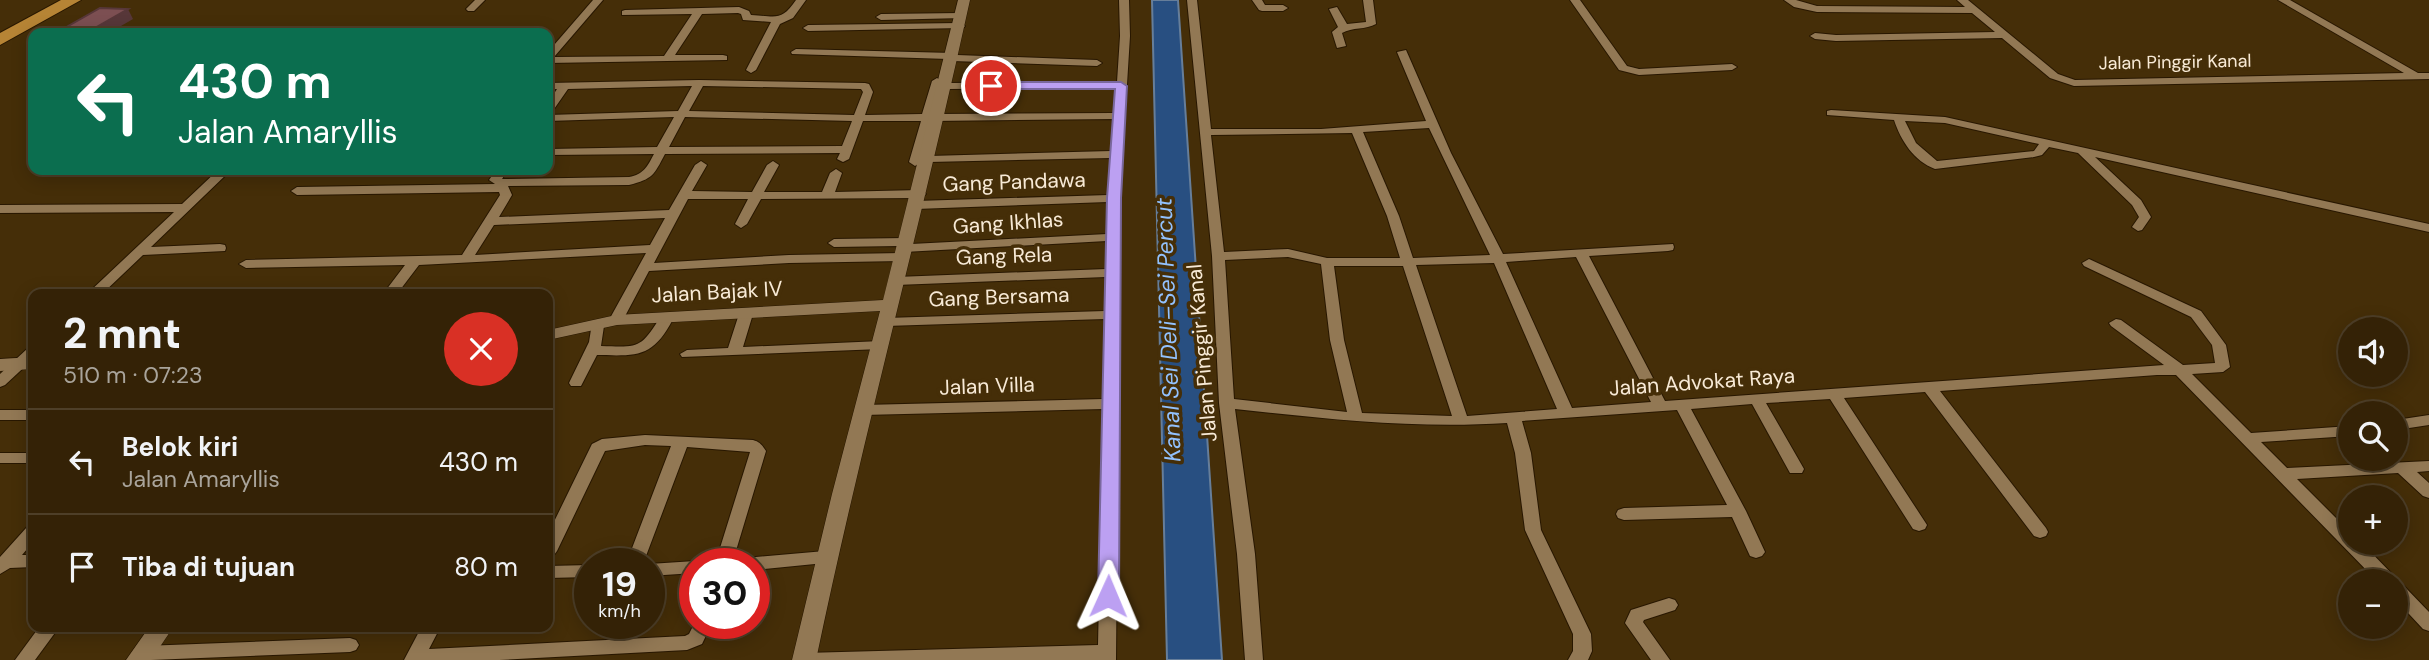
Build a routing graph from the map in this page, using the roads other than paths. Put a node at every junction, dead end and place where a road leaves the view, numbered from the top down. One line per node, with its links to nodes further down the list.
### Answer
1 (480, 0): 15 (street)
2 (598, 0): 34 (street)
3 (801, 0): 21 (street)
4 (964, 0): 22 (street)
5 (1124, 0): 48 (street)
6 (1192, 0): 59 (street, Jalan Pinggir Kanal)
7 (1257, 0): 14 (street)
8 (1368, 0): 25 (street)
9 (1575, 0): 40 (street)
10 (1789, 0): 17 (street)
11 (1962, 0): 17 (street, Jalan Pinggir Kanal)
12 (2283, 0): 42 (street)
13 (81, 1): 23 (highway); 29 (highway)
14 (1283, 8)
15 (471, 9)
16 (1334, 9): 25 (street)
17 (1973, 10): 26 (street, Jalan Pinggir Kanal)
18 (699, 11): 19 (street); 21 (street); 36 (street)
19 (625, 13)
20 (881, 17): 22 (street)
21 (782, 19): 41 (street)
22 (961, 21): 24 (street); 35 (street)
23 (40, 28)
24 (808, 28)
25 (1344, 28): 30 (street)
26 (2006, 35): 28 (street); 42 (street, Jalan Pinggir Kanal)
27 (28, 36): 31 (highway)
28 (1815, 36)
29 (0, 40)
30 (1341, 47)
31 (0, 51)
32 (796, 52): 35 (street)
33 (1402, 52): 57 (street)
34 (553, 53)
35 (952, 57): 39 (street); 44 (street)
36 (668, 58): 37 (street); 38 (street)
37 (723, 58)
38 (553, 59)
39 (1097, 63)
40 (1732, 67)
41 (751, 70)
42 (2423, 77): 45 (street)
43 (699, 83): 47 (street); 51 (street); 56 (street)
44 (942, 83): 48 (street); 54 (street)
45 (2429, 83)
46 (553, 85): 47 (street)
47 (565, 86): 49 (street)
48 (1121, 86): 52 (street)
49 (553, 103)
50 (1831, 113): 53 (street)
51 (680, 114): 55 (street); 56 (street); 61 (street)
52 (1119, 116): 54 (street); 64 (street)
53 (1898, 116): 60 (street); 60 (street)
54 (933, 117): 56 (street); 65 (street)
55 (553, 118)
56 (860, 118): 61 (street)
57 (1433, 124): 58 (street); 93 (street)
58 (1356, 130): 59 (street); 96 (street)
59 (1205, 132): 92 (street, Jalan Pinggir Kanal)
60 (2046, 142): 62 (street)
61 (660, 149): 63 (street); 70 (street)
62 (2080, 149): 82 (street); 83 (street)
63 (553, 152)
64 (1117, 154): 65 (street); 75 (street)
65 (922, 160): 76 (street)
66 (701, 165): 72 (street)
67 (773, 165): 74 (street)
68 (836, 173): 73 (street)
69 (220, 175): 77 (street)
70 (498, 175)
71 (297, 191): 80 (street)
72 (684, 195): 74 (street, Gang Pandawa); 79 (street)
73 (827, 196): 74 (street, Gang Pandawa); 76 (street, Gang Pandawa)
74 (756, 197): 81 (street)
75 (1114, 198): 76 (street, Gang Pandawa); 84 (street)
76 (918, 199): 89 (street)
77 (186, 208): 78 (street); 90 (street)
78 (0, 209)
79 (675, 214): 80 (street); 88 (street)
80 (490, 221): 94 (street)
81 (741, 224)
82 (2137, 228)
83 (2429, 228)
84 (1114, 237): 89 (street, Gang Ikhlas); 101 (street)
85 (834, 243): 89 (street)
86 (1668, 247): 91 (street)
87 (220, 248): 90 (street)
88 (655, 249): 94 (street); 100 (street)
89 (904, 249): 100 (street); 102 (street)
90 (140, 251): 103 (street)
91 (1580, 252): 93 (street); 129 (street)
92 (1218, 256): 97 (street); 126 (street, Jalan Pinggir Kanal)
93 (1498, 258): 96 (street); 131 (street)
94 (466, 259): 95 (street)
95 (415, 261): 99 (street); 104 (street)
96 (1409, 261): 97 (street); 137 (street)
97 (1327, 262): 134 (street)
98 (2089, 263): 120 (street, Jalan Advokat Raya)
99 (246, 264)
100 (647, 267): 109 (street)
101 (1114, 273): 102 (street, Gang Rela); 107 (street)
102 (897, 281): 105 (street)
103 (99, 289)
104 (394, 289)
105 (888, 313): 106 (street, Jalan Bajak IV); 107 (street, Gang Bersama); 113 (street)
106 (746, 314): 108 (street, Jalan Bajak IV); 115 (street)
107 (1114, 315): 127 (street)
108 (666, 318): 109 (street, Jalan Bajak IV); 114 (street)
109 (616, 320): 111 (street, Jalan Bajak IV)
110 (2116, 323): 120 (street)
111 (597, 326): 112 (street, Jalan Bajak IV); 114 (street)
112 (553, 334)
113 (881, 345): 115 (street); 130 (street)
114 (592, 350): 122 (street)
115 (734, 352): 116 (street)
116 (687, 354)
117 (28, 359): 119 (street)
118 (28, 360): 121 (street)
119 (0, 365)
120 (2180, 370): 123 (street, Jalan Advokat Raya); 140 (street)
121 (0, 382)
122 (576, 383)
123 (1930, 388): 124 (street, Jalan Advokat Raya); 155 (street)
124 (1834, 394): 125 (street, Jalan Advokat Raya); 153 (street)
125 (1757, 400): 128 (street, Jalan Advokat Raya); 146 (street)
126 (1227, 403): 134 (street, Jalan Advokat Raya); 182 (street, Jalan Pinggir Kanal)
127 (1112, 404): 130 (street, Jalan Villa); 178 (street)
128 (1681, 404): 129 (street, Jalan Advokat Raya); 151 (street)
129 (1660, 406): 131 (street, Jalan Advokat Raya)
130 (863, 410): 162 (street)
131 (1566, 412): 135 (street, Jalan Advokat Raya)
132 (0, 415): 133 (street)
133 (28, 415)
134 (1356, 418): 137 (street, Jalan Advokat Raya)
135 (1514, 419): 137 (street, Jalan Advokat Raya); 183 (street)
136 (2429, 420): 138 (street)
137 (1461, 421)
138 (2408, 423)
139 (2338, 432): 140 (street)
140 (2248, 438): 149 (street)
141 (681, 442): 157 (street); 158 (street); 159 (street)
142 (0, 458): 143 (street)
143 (28, 458)
144 (2429, 466): 145 (street)
145 (2408, 468)
146 (1796, 469)
147 (2355, 471): 149 (street)
148 (2405, 471): 150 (street)
149 (2284, 474): 154 (street)
150 (2429, 492)
151 (1738, 511): 152 (street); 160 (street)
152 (1624, 514)
153 (1919, 525)
154 (2338, 530)
155 (2040, 532)
156 (28, 537): 165 (street)
157 (553, 537)
158 (640, 548)
159 (728, 548)
160 (1756, 552)
161 (2363, 555): 166 (street)
162 (825, 557): 164 (street); 181 (street)
163 (28, 562): 165 (street)
164 (770, 562)
165 (3, 565)
166 (2376, 569)
167 (574, 571): 168 (street)
168 (553, 572)
169 (2408, 602): 171 (street)
170 (1668, 605): 184 (street)
171 (2429, 624)
172 (46, 632): 180 (street)
173 (159, 632): 177 (street)
174 (429, 632): 179 (street)
175 (696, 639): 179 (street)
176 (350, 645): 177 (street)
177 (141, 656)
178 (1107, 656): 181 (street)
179 (414, 659)
180 (24, 660)
181 (804, 660)
182 (1254, 660)
183 (1577, 660)
184 (1661, 660)

